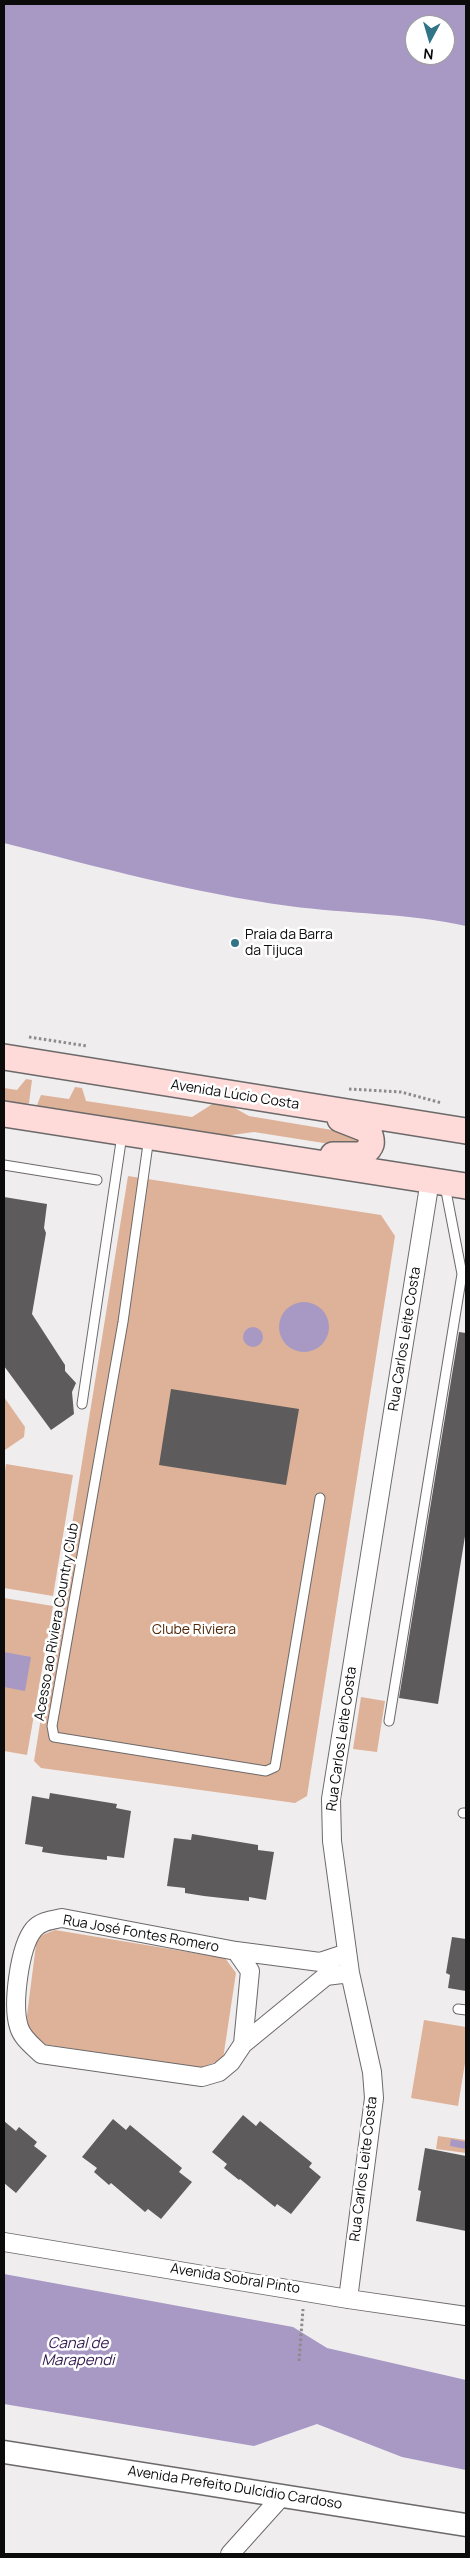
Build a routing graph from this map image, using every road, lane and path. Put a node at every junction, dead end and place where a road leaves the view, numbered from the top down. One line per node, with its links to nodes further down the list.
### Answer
1 (4, 1058): 2 (main road, Avenida Lúcio Costa)
2 (287, 1103): 4 (main road, Avenida Lúcio Costa); 7 (main road)
3 (4, 1114): 5 (main road)
4 (466, 1131)
5 (122, 1132): 6 (main road); 12 (lane)
6 (149, 1137): 7 (main road); 13 (lane, Acesso ao Riviera Country Club)
7 (263, 1154): 10 (main road)
8 (4, 1165): 9 (lane)
9 (97, 1180)
10 (447, 1183): 11 (lane); 16 (street, Rua Carlos Leite Costa)
11 (464, 1272): 14 (lane)
12 (82, 1404)
13 (320, 1498)
14 (389, 1721)
15 (236, 1951): 16 (street); 18 (street, Rua José Fontes Romero); 18 (street, Rua José Fontes Romero)
16 (347, 1953): 17 (street, Rua Carlos Leite Costa)
17 (350, 1973): 18 (street); 21 (street, Rua Carlos Leite Costa)
18 (243, 2044)
19 (4, 2242): 20 (street, Avenida Sobral Pinto)
20 (305, 2291): 21 (street, Avenida Sobral Pinto); 23 (path)
21 (348, 2299): 22 (street, Avenida Sobral Pinto)
22 (466, 2316)
23 (299, 2361)
24 (4, 2452): 25 (street, Avenida Prefeito Dulcídio Cardoso)
25 (283, 2495): 26 (street, Avenida Prefeito Dulcídio Cardoso); 27 (street)
26 (466, 2525)
27 (230, 2554)

